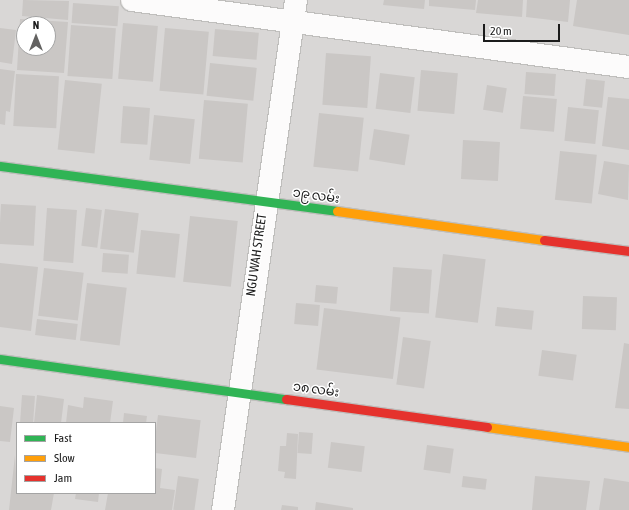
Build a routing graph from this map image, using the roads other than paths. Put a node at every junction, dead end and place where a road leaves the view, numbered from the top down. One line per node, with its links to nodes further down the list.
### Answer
1 (132, 0): 3 (street)
2 (296, 0): 3 (street, NGU WAH STREET)
3 (293, 22): 4 (street); 6 (street, NGU WAH STREET)
4 (629, 67)
5 (0, 166): 6 (street, ၁၉ လမ်း)
6 (265, 202): 7 (street, ၁၉ လမ်း); 9 (street, NGU WAH STREET)
7 (629, 251)
8 (0, 359): 9 (street, ၁၈ လမ်း)
9 (238, 392): 10 (street, ၁၈ လမ်း); 11 (street, NGU WAH STREET)
10 (629, 447)
11 (223, 510)

